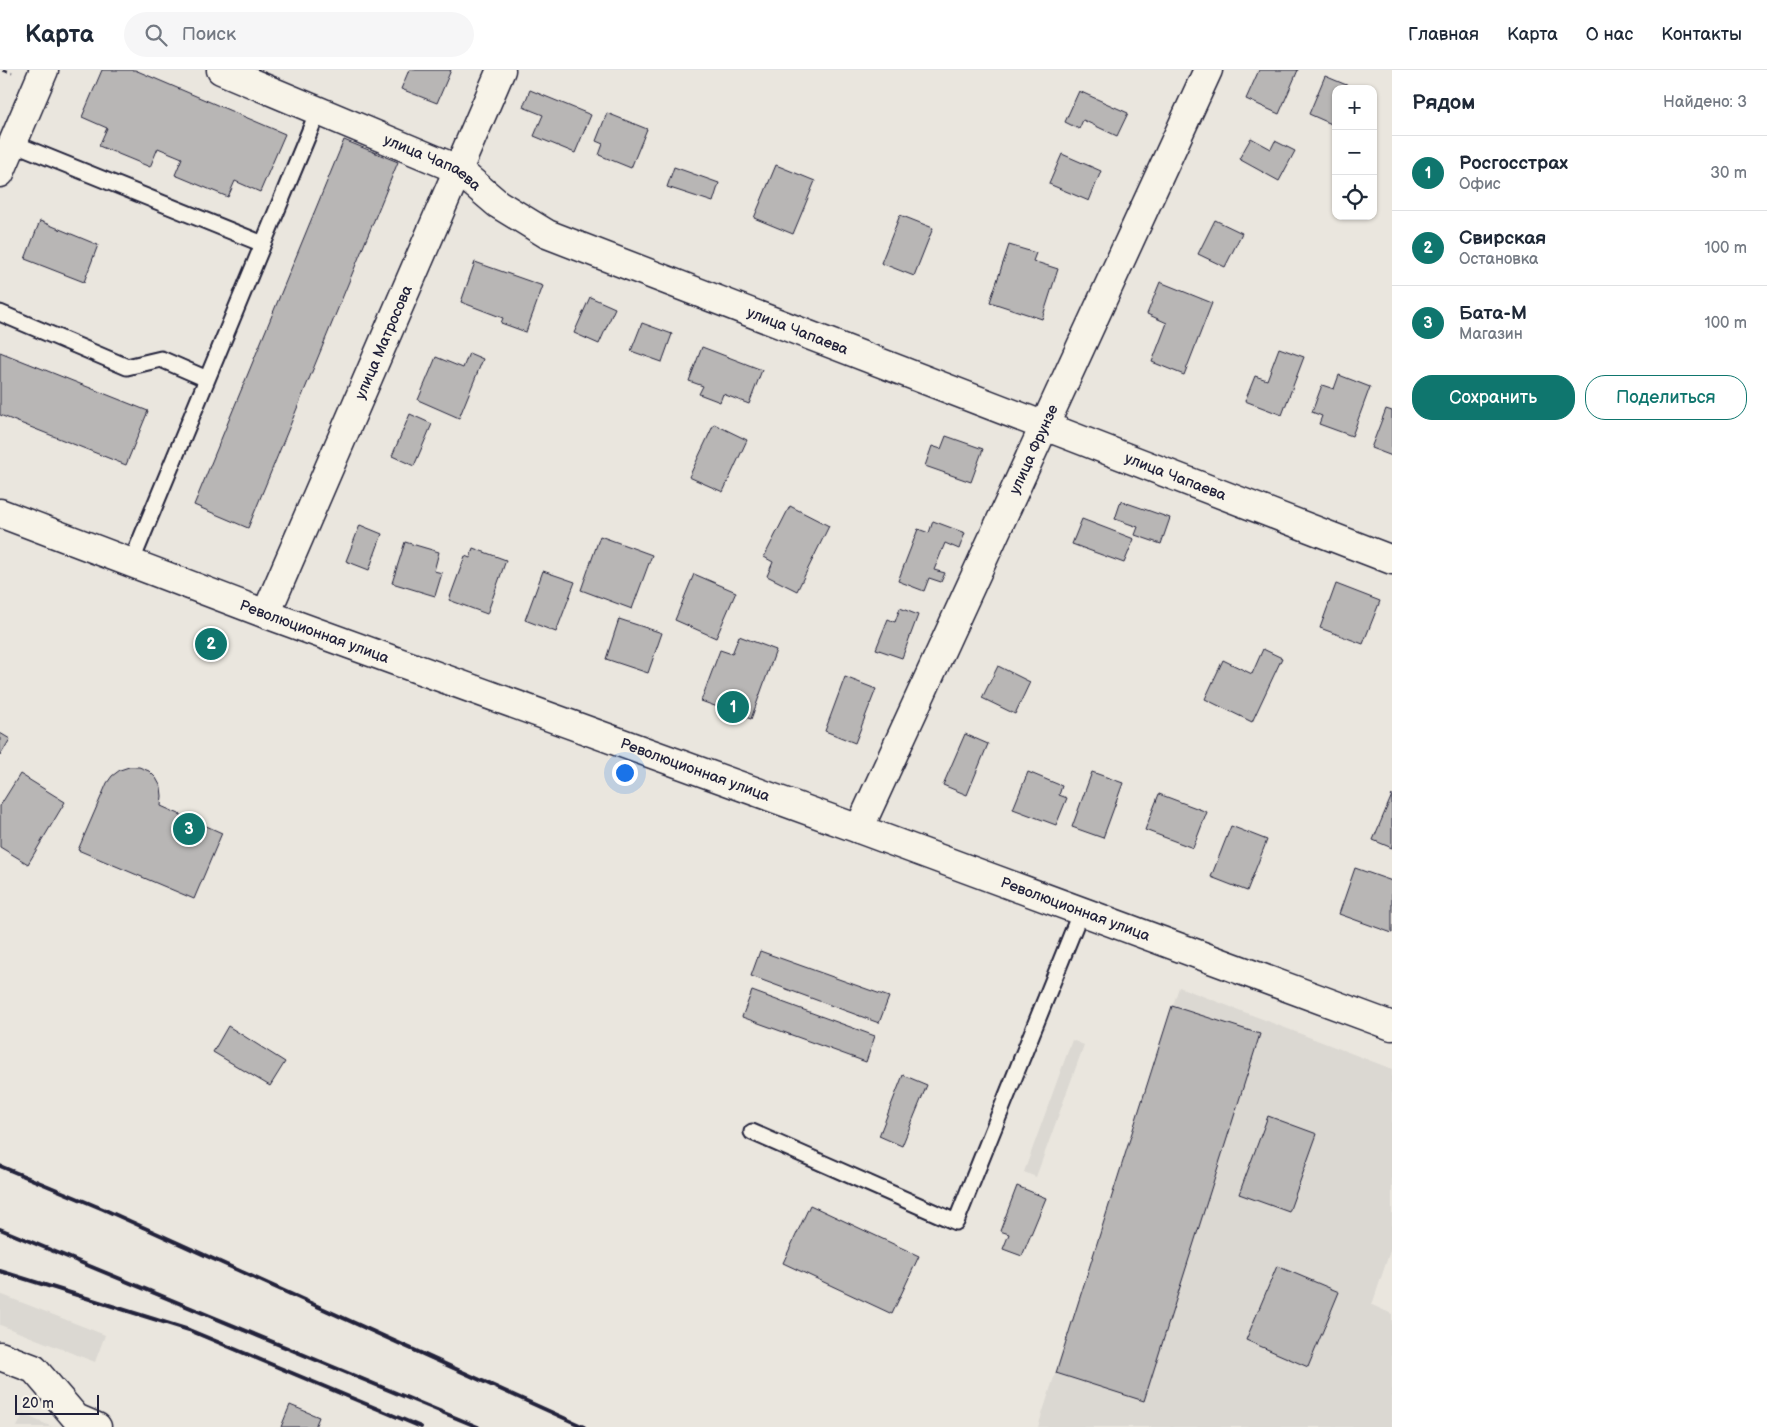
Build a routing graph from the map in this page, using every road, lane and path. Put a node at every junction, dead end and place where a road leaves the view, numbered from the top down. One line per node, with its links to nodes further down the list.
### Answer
1 (44, 70): 6 (street)
2 (221, 70): 5 (street, улица Чапаева)
3 (501, 70): 7 (street, улица Матросова)
4 (1208, 70): 12 (street, улица Фрунзе)
5 (318, 111): 7 (street, улица Чапаева); 9 (lane)
6 (13, 143): 8 (street); 9 (lane)
7 (457, 169): 12 (street, улица Чапаева); 16 (street, улица Матросова)
8 (0, 173)
9 (263, 244): 11 (lane)
10 (0, 314): 11 (lane)
11 (207, 379): 15 (lane)
12 (1044, 427): 14 (street, улица Чапаева); 17 (street, улица Фрунзе)
13 (0, 512): 15 (street, Революционная улица)
14 (1392, 560)
15 (132, 563): 16 (street, Революционная улица)
16 (266, 614): 17 (street, Революционная улица)
17 (858, 829): 18 (street, Революционная улица)
18 (1081, 911): 19 (street, Революционная улица); 20 (lane)
19 (1392, 1026)
20 (752, 1132)
21 (0, 1356): 22 (street)
22 (97, 1427)

